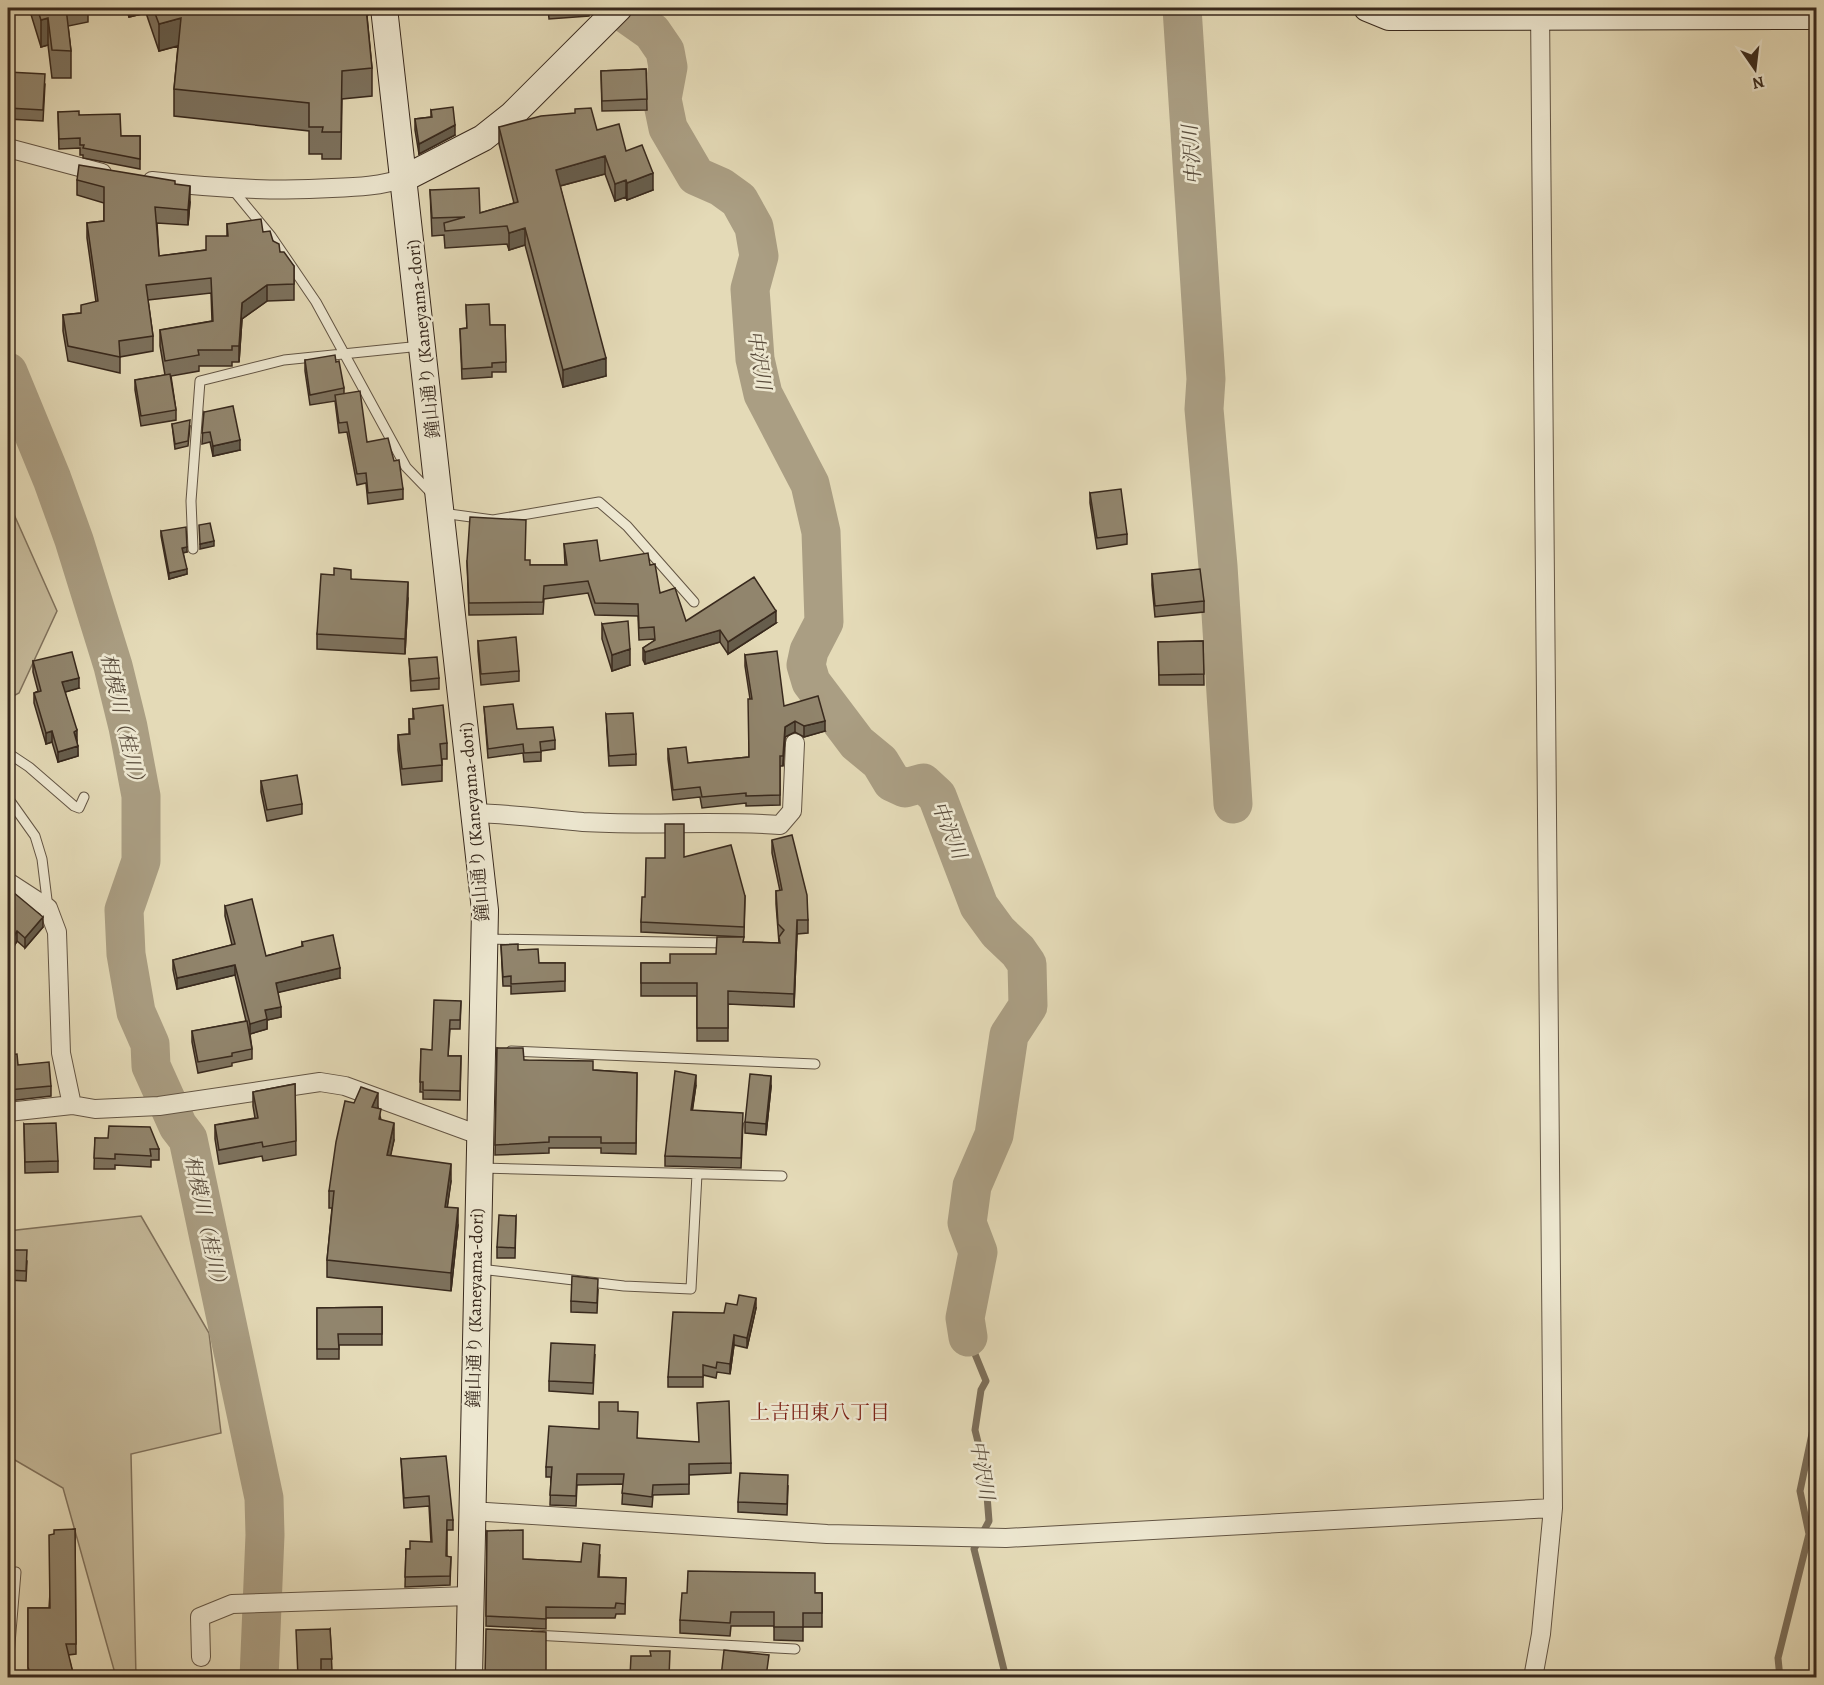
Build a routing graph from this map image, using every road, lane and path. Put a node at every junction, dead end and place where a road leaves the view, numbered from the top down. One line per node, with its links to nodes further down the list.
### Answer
1 (384, 8): 7 (street, 鐘山通り (Kaneyama-dori))
2 (619, 8): 7 (street)
3 (1366, 8): 4 (street)
4 (1540, 12): 5 (street); 32 (street)
5 (1816, 16)
6 (8, 148): 8 (street)
7 (405, 178): 8 (street); 9 (street, 鐘山通り (Kaneyama-dori))
8 (232, 190): 10 (lane)
9 (424, 345): 10 (lane); 11 (street, 鐘山通り (Kaneyama-dori))
10 (342, 352): 11 (lane); 12 (lane)
11 (441, 506): 13 (lane); 18 (street, 鐘山通り (Kaneyama-dori))
12 (193, 549)
13 (694, 602)
14 (795, 743): 18 (street)
15 (8, 753): 16 (lane)
16 (84, 797)
17 (8, 798): 20 (lane)
18 (474, 813): 21 (street, 鐘山通り (Kaneyama-dori))
19 (8, 882): 20 (street)
20 (48, 908): 25 (street)
21 (484, 939): 22 (lane); 23 (street, 鐘山通り (Kaneyama-dori))
22 (742, 943)
23 (493, 1050): 24 (lane); 27 (street, 鐘山通り (Kaneyama-dori))
24 (815, 1064)
25 (72, 1105): 26 (street); 27 (street)
26 (8, 1112)
27 (479, 1135): 28 (street, 鐘山通り (Kaneyama-dori))
28 (479, 1167): 29 (lane); 31 (street, 鐘山通り (Kaneyama-dori))
29 (697, 1174): 30 (lane); 31 (lane)
30 (782, 1176)
31 (476, 1269): 33 (street, 鐘山通り (Kaneyama-dori))
32 (1552, 1508): 33 (street); 41 (street)
33 (471, 1511): 35 (street, 鐘山通り (Kaneyama-dori))
34 (16, 1572): 39 (lane)
35 (469, 1596): 38 (street); 40 (street, 鐘山通り (Kaneyama-dori))
36 (527, 1635): 37 (lane)
37 (795, 1649)
38 (201, 1656)
39 (8, 1667)
40 (469, 1677)
41 (1533, 1677)

